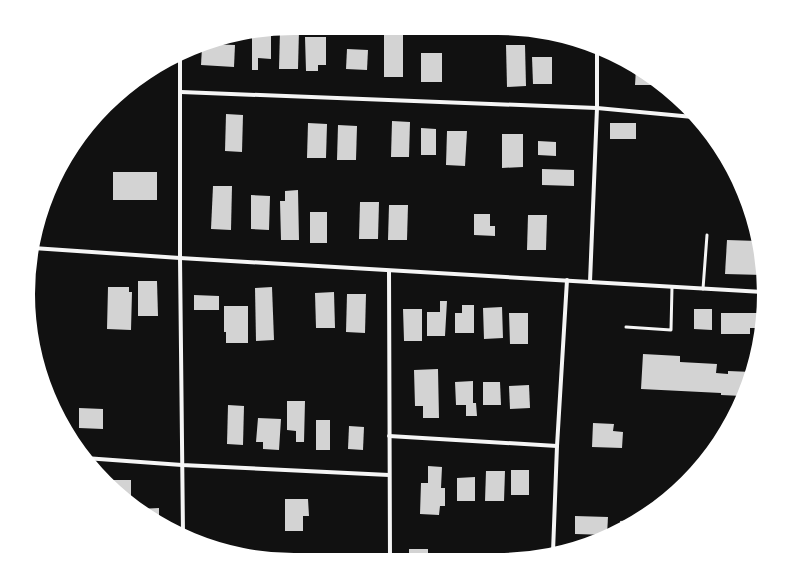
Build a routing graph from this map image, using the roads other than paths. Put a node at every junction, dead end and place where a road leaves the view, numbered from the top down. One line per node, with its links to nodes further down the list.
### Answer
1 (597, 55): 4 (street)
2 (180, 61): 3 (street)
3 (181, 92): 4 (street); 8 (street)
4 (597, 108): 5 (street); 11 (street)
5 (686, 116)
6 (707, 235): 13 (lane)
7 (39, 248): 8 (street)
8 (180, 258): 9 (street); 19 (street)
9 (388, 271): 10 (street); 16 (street)
10 (567, 280): 11 (street); 17 (street)
11 (590, 282): 12 (street)
12 (672, 287): 13 (street); 15 (lane)
13 (703, 289): 14 (street)
14 (757, 292)
15 (626, 327)
16 (389, 436): 17 (street); 20 (street)
17 (557, 446): 22 (street)
18 (94, 459): 19 (street)
19 (182, 465): 20 (street); 21 (street)
20 (389, 474): 23 (street)
21 (183, 528)
22 (553, 547)
23 (390, 553)

